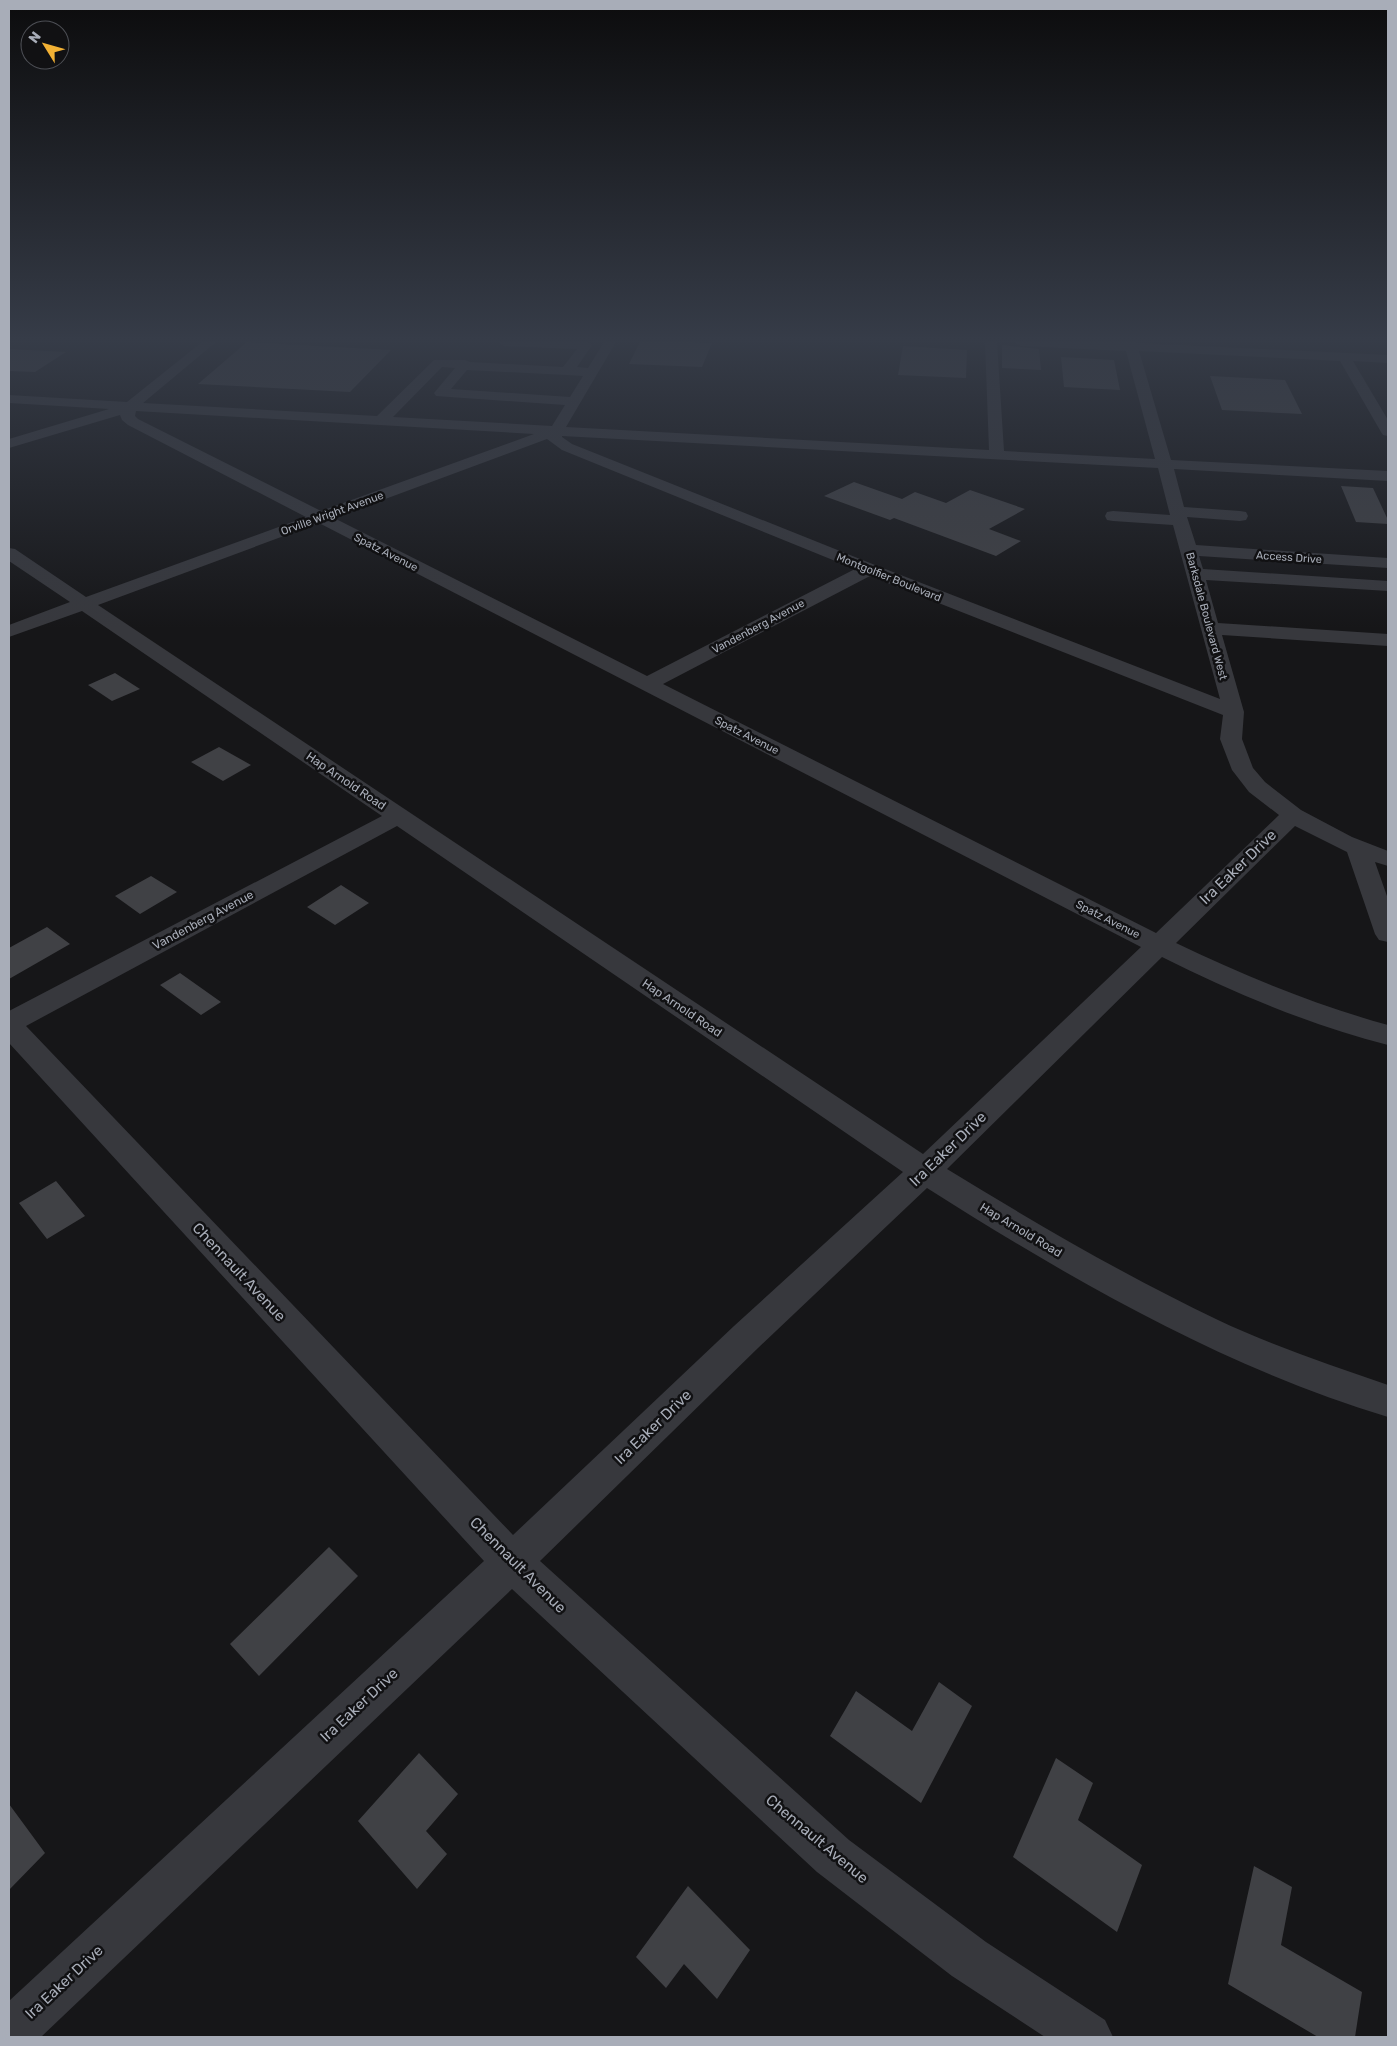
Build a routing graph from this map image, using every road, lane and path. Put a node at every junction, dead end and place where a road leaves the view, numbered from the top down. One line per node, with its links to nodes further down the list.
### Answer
1 (32, 437): 8 (street)
2 (163, 437): 17 (street, Spatz Avenue)
3 (538, 437): 17 (street, Orville Wright Avenue)
4 (554, 437): 12 (street, Montgolfier Boulevard)
5 (680, 437): 9 (street)
6 (996, 437): 9 (street)
7 (1157, 437): 11 (street, Barksdale Boulevard West)
8 (9, 444)
9 (997, 454): 11 (street)
10 (634, 456): 12 (street)
11 (1165, 464): 13 (street); 15 (street, Barksdale Boulevard West)
12 (610, 465): 21 (street, Montgolfier Boulevard)
13 (1388, 476)
14 (1114, 516): 15 (street)
15 (1180, 516): 16 (street); 18 (street, Barksdale Boulevard West)
16 (1240, 516)
17 (319, 518): 24 (street, Orville Wright Avenue); 28 (street, Spatz Avenue)
18 (1189, 550): 20 (street, Access Drive); 22 (street, Barksdale Boulevard West)
19 (9, 553): 24 (street, Hap Arnold Road)
20 (1388, 563)
21 (869, 569): 28 (street, Vandenberg Avenue); 29 (street, Montgolfier Boulevard)
22 (1194, 574): 23 (street, Access Drive); 25 (street, Barksdale Boulevard West)
23 (1388, 586)
24 (84, 604): 26 (street, Orville Wright Avenue); 31 (street, Hap Arnold Road)
25 (1210, 628): 27 (street); 29 (street, Barksdale Boulevard West)
26 (9, 631)
27 (1388, 640)
28 (648, 684): 35 (street, Spatz Avenue)
29 (1234, 712): 30 (street, Barksdale Boulevard West)
30 (1293, 815): 32 (street, Barksdale Boulevard West); 35 (street, Ira Eaker Drive)
31 (398, 816): 36 (street, Vandenberg Avenue); 38 (street, Hap Arnold Road)
32 (1351, 845): 33 (street); 34 (street)
33 (1388, 859)
34 (1388, 934)
35 (1158, 945): 37 (street, Spatz Avenue); 38 (street, Ira Eaker Drive)
36 (9, 1024): 40 (street, Chennault Avenue)
37 (1388, 1035)
38 (925, 1171): 39 (street, Hap Arnold Road); 40 (street, Ira Eaker Drive)
39 (1388, 1402)
40 (512, 1562): 41 (street, Ira Eaker Drive); 42 (street, Chennault Avenue)
41 (9, 2034)
42 (1088, 2037)

